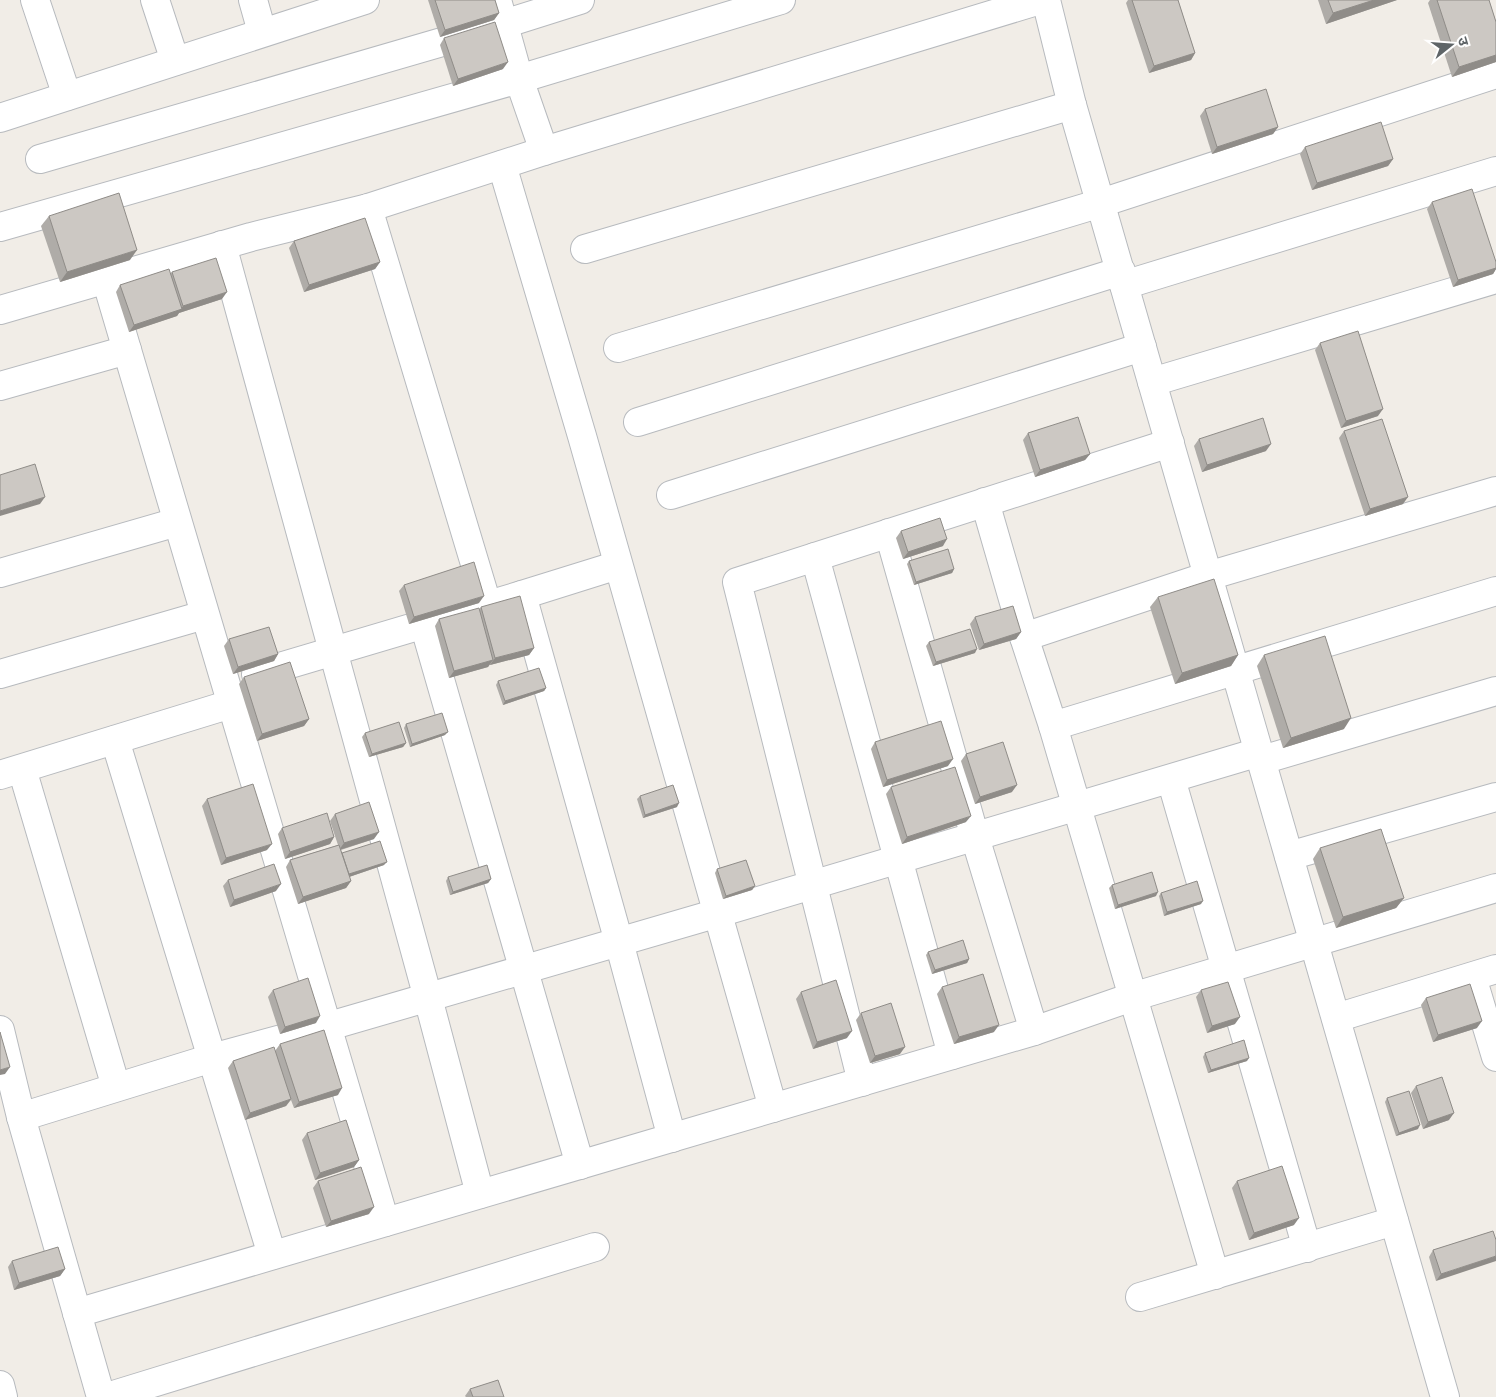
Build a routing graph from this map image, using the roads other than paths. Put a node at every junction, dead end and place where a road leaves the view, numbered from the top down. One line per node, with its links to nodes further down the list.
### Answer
1 (35, 0): 14 (street)
2 (155, 0): 11 (street)
3 (253, 0): 10 (street)
4 (365, 0): 10 (street)
5 (580, 0): 9 (street)
6 (781, 0): 13 (street)
7 (1040, 0): 17 (street)
8 (1046, 0): 15 (street)
9 (501, 12): 13 (street); 18 (street)
10 (262, 32): 11 (street)
11 (175, 61): 14 (street)
12 (1496, 74): 21 (street)
13 (519, 80): 17 (street); 23 (street)
14 (67, 96): 16 (street)
15 (1072, 105): 21 (street); 25 (street)
16 (0, 118)
17 (544, 151): 19 (street)
18 (40, 159)
19 (502, 165): 22 (street); 43 (street)
20 (1496, 171): 26 (street)
21 (1101, 203): 26 (street); 31 (street)
22 (368, 208): 24 (street); 48 (street)
23 (0, 227)
24 (222, 246): 27 (street); 52 (street)
25 (585, 249)
26 (1122, 278): 30 (street); 35 (street)
27 (106, 279): 29 (street); 32 (street)
28 (1496, 280): 33 (street)
29 (0, 310)
30 (1142, 347): 33 (street); 38 (street)
31 (618, 348)
32 (126, 350): 34 (street); 40 (street)
33 (1152, 382): 36 (street)
34 (0, 386)
35 (638, 422)
36 (1170, 443): 39 (street); 45 (street)
37 (1496, 491): 45 (street)
38 (671, 495)
39 (985, 502): 41 (street); 51 (street)
40 (177, 522): 44 (street); 49 (street)
41 (888, 533): 42 (street); 64 (street)
42 (815, 557): 66 (street); 67 (street)
43 (618, 565): 47 (street); 69 (street)
44 (0, 573)
45 (1208, 576): 51 (street); 53 (street)
46 (1496, 591): 53 (street)
47 (522, 595): 48 (street); 70 (street)
48 (487, 604): 50 (street)
49 (204, 615): 54 (street); 56 (street)
50 (424, 624): 52 (street); 73 (street)
51 (1024, 637): 57 (street)
52 (333, 652): 56 (street); 76 (street)
53 (1235, 670): 57 (street); 59 (street)
54 (0, 674)
55 (1496, 691): 59 (street)
56 (228, 694): 58 (street); 78 (street)
57 (1053, 726): 63 (street)
58 (115, 740): 60 (street); 83 (street)
59 (1260, 756): 61 (street); 65 (street)
60 (11, 772): 85 (street)
61 (1171, 779): 63 (street); 72 (street)
62 (1496, 797): 65 (street)
63 (1076, 807): 64 (street); 75 (street)
64 (975, 837): 66 (street); 80 (street)
65 (1289, 856): 71 (street)
66 (898, 860): 67 (street); 81 (street)
67 (814, 885): 69 (street); 84 (street)
68 (1496, 888): 71 (street)
69 (718, 914): 70 (street); 86 (street)
70 (619, 942): 73 (street); 88 (street)
71 (1314, 943): 72 (street); 77 (street)
72 (1226, 969): 75 (street); 94 (street)
73 (524, 970): 76 (street); 89 (street)
74 (1484, 973): 77 (street); 82 (street)
75 (1132, 997): 80 (street); 96 (street)
76 (428, 998): 78 (street); 90 (street)
77 (1336, 1018): 91 (street)
78 (326, 1027): 83 (street); 92 (street)
79 (0, 1030): 87 (street)
80 (1034, 1031): 81 (street)
81 (952, 1055): 84 (street)
82 (1496, 1057)
83 (212, 1058): 85 (street); 95 (street)
84 (862, 1082): 86 (street)
85 (116, 1087): 87 (street)
86 (773, 1108): 88 (street)
87 (21, 1117): 98 (street)
88 (672, 1138): 89 (street)
89 (580, 1165): 90 (street)
90 (480, 1194): 92 (street)
91 (1394, 1221): 94 (street); 103 (street)
92 (385, 1222): 95 (street)
93 (595, 1247): 102 (street)
94 (1307, 1248): 96 (street)
95 (272, 1256): 98 (street)
96 (1215, 1274): 97 (street)
97 (1140, 1297)
98 (77, 1313): 101 (street)
99 (0, 1385): 100 (street)
100 (4, 1397)
101 (101, 1397)
102 (107, 1397)
103 (1445, 1397)

